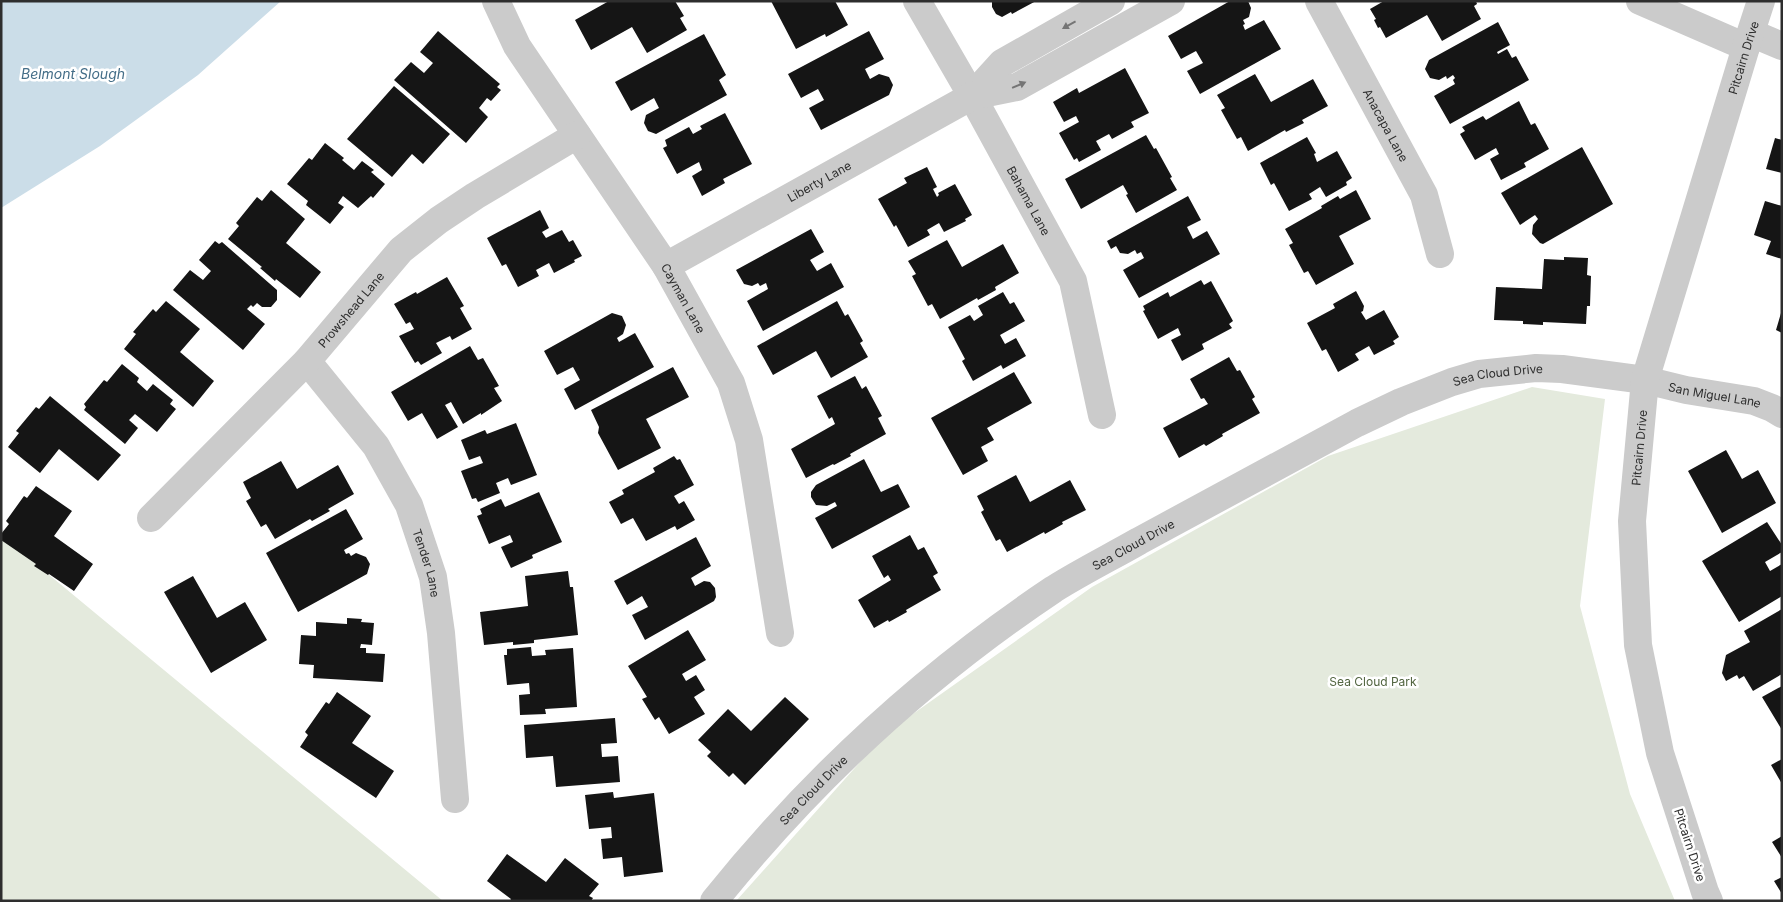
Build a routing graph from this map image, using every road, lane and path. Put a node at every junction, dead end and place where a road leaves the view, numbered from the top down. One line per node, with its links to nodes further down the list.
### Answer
1 (496, 1): 11 (street, Cayman Lane)
2 (917, 1): 10 (street, Bahama Lane)
3 (1111, 1): 10 (street, Liberty Lane, one-way to 10)
4 (1171, 1): 10 (street, Liberty Lane, one-way to 4)
5 (1319, 1): 12 (street, Anacapa Lane)
6 (1640, 1): 8 (street)
7 (1761, 1): 8 (street, Pitcairn Drive)
8 (1748, 40): 9 (street); 15 (street, Pitcairn Drive)
9 (1782, 46)
10 (972, 96): 13 (street, Liberty Lane); 17 (street, Bahama Lane)
11 (577, 135): 13 (street, Cayman Lane); 14 (street, Prowshead Lane)
12 (1440, 254)
13 (666, 266): 19 (street, Cayman Lane)
14 (307, 361): 18 (street, Prowshead Lane); 20 (street, Tender Lane)
15 (1646, 380): 16 (street, San Miguel Lane); 21 (street, Sea Cloud Drive); 22 (street, Pitcairn Drive)
16 (1782, 414)
17 (1102, 415)
18 (151, 518)
19 (780, 633)
20 (456, 799)
21 (714, 901)
22 (1709, 901)

